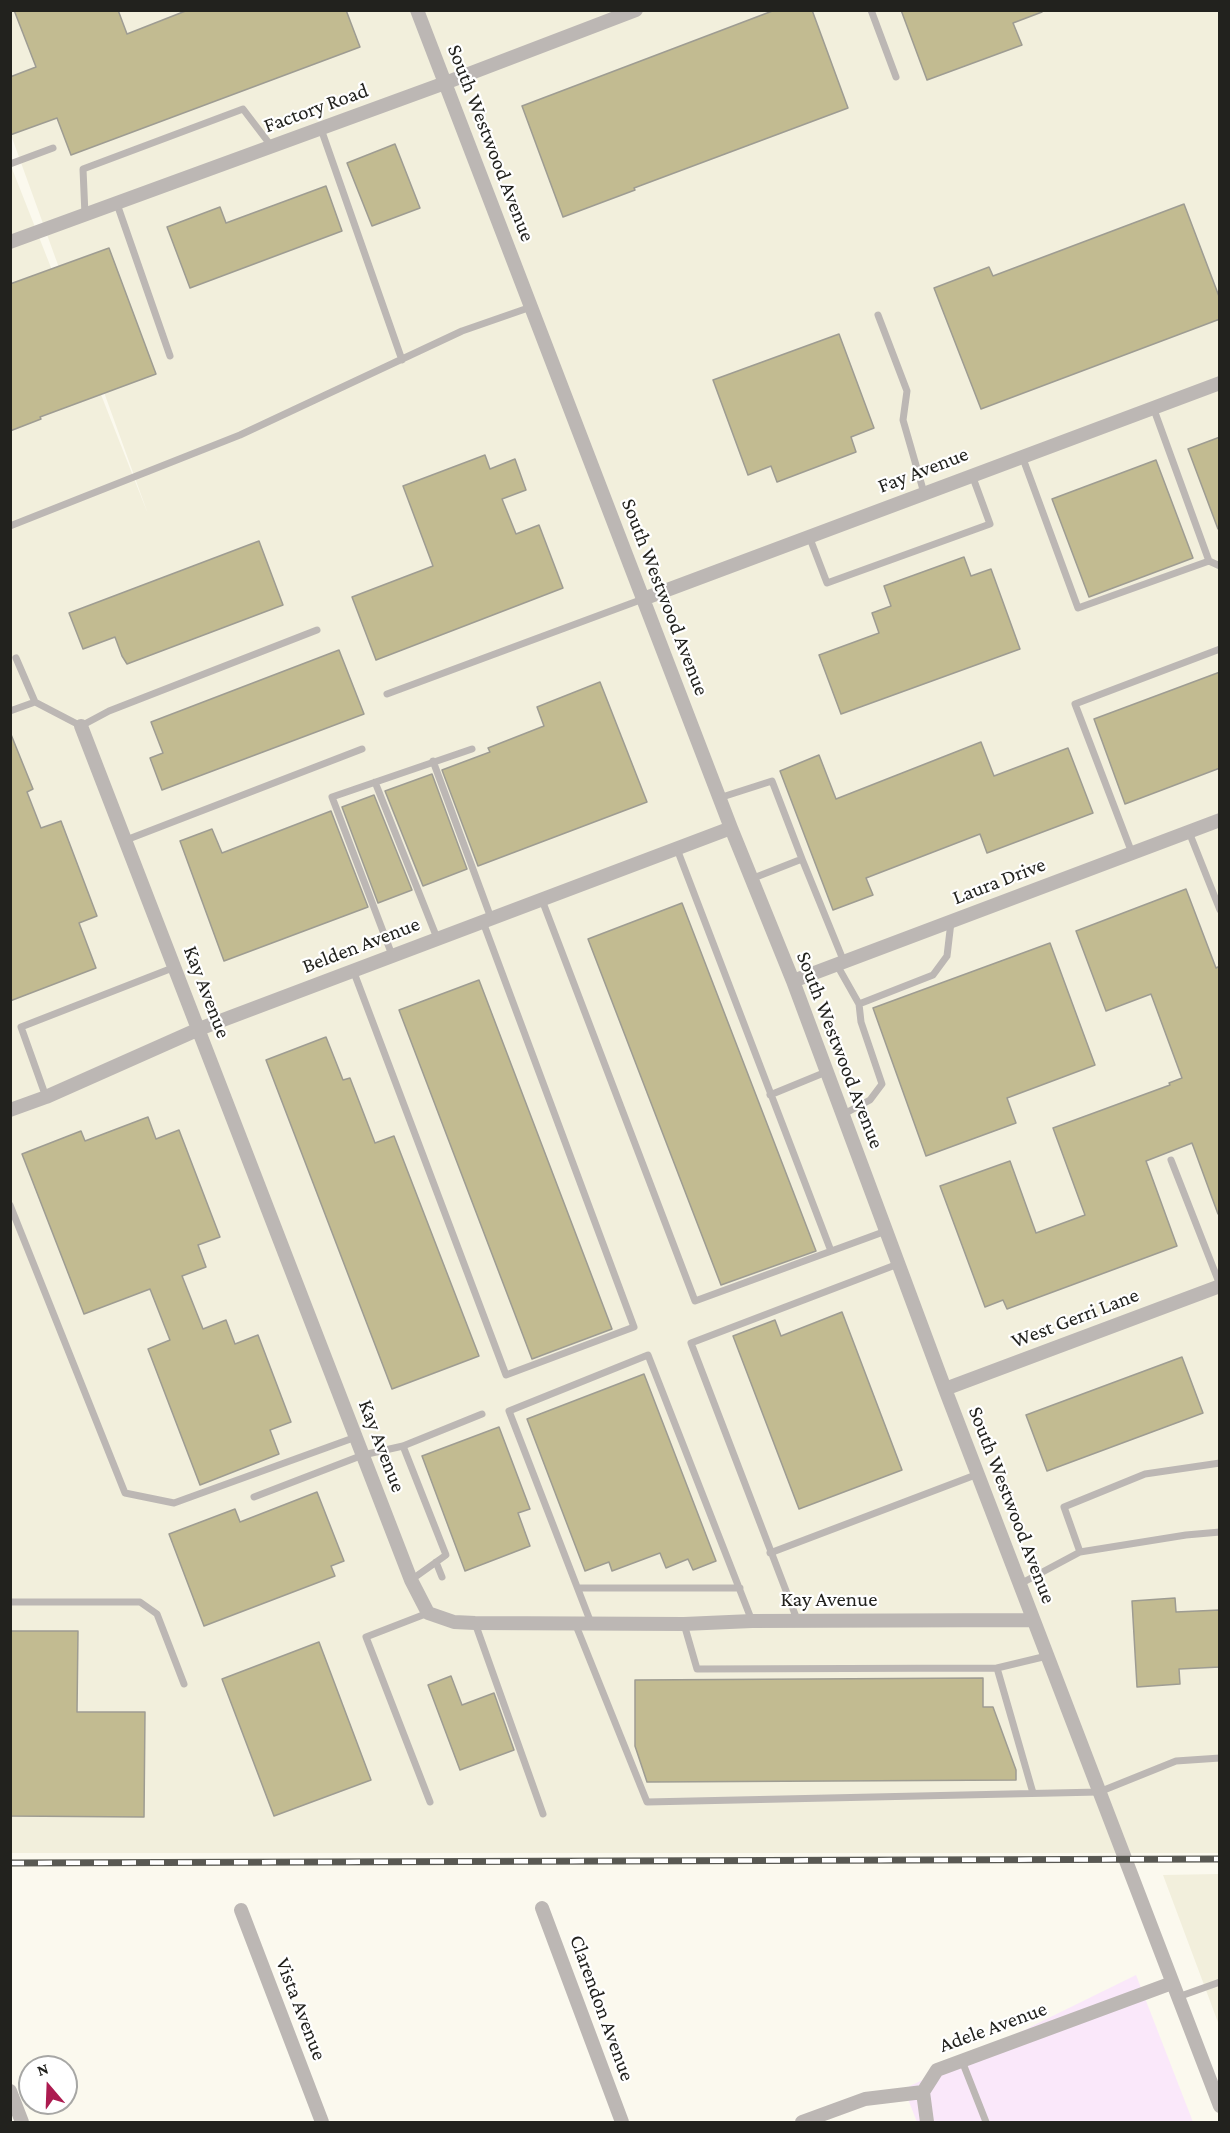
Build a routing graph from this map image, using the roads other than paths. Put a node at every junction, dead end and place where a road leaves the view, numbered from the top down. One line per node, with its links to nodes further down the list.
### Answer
1 (417, 10): 5 (street, South Westwood Avenue)
2 (636, 10): 5 (street, Factory Road)
3 (871, 10): 4 (lane)
4 (896, 77)
5 (445, 83): 6 (street, Factory Road); 13 (street, South Westwood Avenue)
6 (321, 129): 7 (street, Factory Road); 16 (lane)
7 (272, 147): 10 (street, Factory Road); 11 (lane)
8 (52, 148): 9 (lane)
9 (10, 164)
10 (117, 204): 11 (street, Factory Road); 15 (lane)
11 (85, 215): 12 (street, Factory Road)
12 (10, 242)
13 (531, 307): 16 (lane); 26 (street, South Westwood Avenue)
14 (878, 315): 21 (lane)
15 (170, 356)
16 (402, 360): 22 (lane)
17 (1219, 383): 18 (street, Fay Avenue)
18 (1153, 407): 19 (street, Fay Avenue); 24 (lane)
19 (1022, 456): 20 (street, Fay Avenue); 24 (lane)
20 (972, 475): 21 (street, Fay Avenue); 23 (lane)
21 (924, 493): 23 (street, Fay Avenue)
22 (10, 526)
23 (809, 536): 26 (street, Fay Avenue)
24 (1209, 561): 25 (lane)
25 (1220, 566)
26 (643, 599): 30 (lane); 38 (street, South Westwood Avenue)
27 (317, 630): 33 (lane)
28 (1220, 649): 44 (lane)
29 (16, 658): 31 (lane)
30 (387, 694)
31 (35, 702): 32 (lane); 33 (lane)
32 (10, 711)
33 (81, 726): 42 (street, Kay Avenue)
34 (362, 749): 42 (lane)
35 (472, 749): 36 (lane)
36 (433, 761): 37 (lane); 49 (lane)
37 (375, 782): 51 (lane); 52 (lane)
38 (719, 798): 40 (street, South Westwood Avenue); 45 (lane)
39 (1220, 820): 41 (street, Laura Drive)
40 (731, 828): 43 (street, Belden Avenue); 46 (street, South Westwood Avenue)
41 (1189, 832): 44 (street, Laura Drive); 48 (lane)
42 (126, 840): 54 (street, Kay Avenue)
43 (677, 849): 47 (street, Belden Avenue); 60 (lane)
44 (1132, 853): 50 (street, Laura Drive)
45 (802, 859): 46 (lane); 53 (lane)
46 (751, 879): 56 (street, South Westwood Avenue)
47 (542, 900): 49 (street, Belden Avenue); 67 (lane)
48 (1220, 910)
49 (487, 920): 51 (street, Belden Avenue); 55 (lane)
50 (951, 922): 53 (street, Laura Drive); 57 (lane)
51 (437, 938): 52 (street, Belden Avenue)
52 (392, 955): 55 (street, Belden Avenue)
53 (841, 963): 56 (street, Laura Drive); 57 (lane)
54 (175, 967): 58 (street, Kay Avenue); 61 (lane)
55 (352, 970): 58 (street, Belden Avenue)
56 (793, 981): 59 (street, South Westwood Avenue)
57 (859, 1004): 63 (lane)
58 (199, 1029): 61 (street, Belden Avenue); 72 (street, Kay Avenue)
59 (826, 1072): 60 (lane); 63 (street, South Westwood Avenue)
60 (770, 1095): 67 (lane)
61 (46, 1097): 62 (street, Belden Avenue)
62 (10, 1110)
63 (842, 1115): 66 (street, South Westwood Avenue)
64 (1171, 1160): 69 (lane)
65 (10, 1205): 72 (lane)
66 (886, 1231): 67 (lane); 68 (street, South Westwood Avenue)
67 (831, 1251)
68 (898, 1264): 70 (street, South Westwood Avenue); 80 (lane)
69 (1220, 1286): 70 (street, West Gerri Lane)
70 (945, 1389): 76 (street, South Westwood Avenue)
71 (482, 1414): 73 (lane)
72 (356, 1437): 74 (street, Kay Avenue)
73 (403, 1446): 74 (lane); 81 (lane)
74 (363, 1455): 77 (lane); 83 (street, Kay Avenue)
75 (1220, 1463): 79 (lane)
76 (978, 1474): 80 (lane); 84 (street, South Westwood Avenue)
77 (254, 1497)
78 (1220, 1532): 79 (lane)
79 (1080, 1552): 84 (lane)
80 (770, 1553): 91 (lane)
81 (436, 1562): 82 (lane); 83 (lane)
82 (442, 1577)
83 (411, 1580): 88 (street, Kay Avenue)
84 (1020, 1584): 89 (street, South Westwood Avenue)
85 (578, 1588): 86 (lane); 86 (lane); 94 (lane)
86 (740, 1588): 90 (lane)
87 (10, 1602): 98 (lane)
88 (428, 1612): 92 (street, Kay Avenue); 102 (lane)
89 (1033, 1620): 91 (street, Kay Avenue); 96 (street, South Westwood Avenue)
90 (752, 1621): 91 (street, Kay Avenue); 95 (street, Kay Avenue)
91 (798, 1622)
92 (475, 1623): 93 (street, Kay Avenue); 103 (lane)
93 (575, 1623): 94 (street, Kay Avenue); 101 (lane)
94 (591, 1623): 95 (street, Kay Avenue)
95 (684, 1624): 97 (lane)
96 (1047, 1656): 97 (lane); 100 (street, South Westwood Avenue)
97 (997, 1668): 101 (lane)
98 (184, 1684)
99 (1220, 1758): 100 (lane)
100 (1099, 1792): 101 (lane); 107 (street, South Westwood Avenue)
101 (1033, 1793)
102 (430, 1802)
103 (543, 1814)
104 (542, 1908): 115 (street, Clarendon Avenue)
105 (241, 1910): 114 (street, Vista Avenue)
106 (1220, 1982): 108 (lane)
107 (1172, 1983): 108 (street, South Westwood Avenue); 109 (street, Adele Avenue)
108 (1178, 1997): 112 (street, South Westwood Avenue)
109 (962, 2061): 111 (street, Adele Avenue); 118 (lane)
110 (10, 2091): 113 (street)
111 (923, 2092): 116 (street); 117 (street)
112 (1220, 2106)
113 (22, 2122)
114 (322, 2122)
115 (622, 2122)
116 (802, 2122)
117 (927, 2122)
118 (986, 2122)

